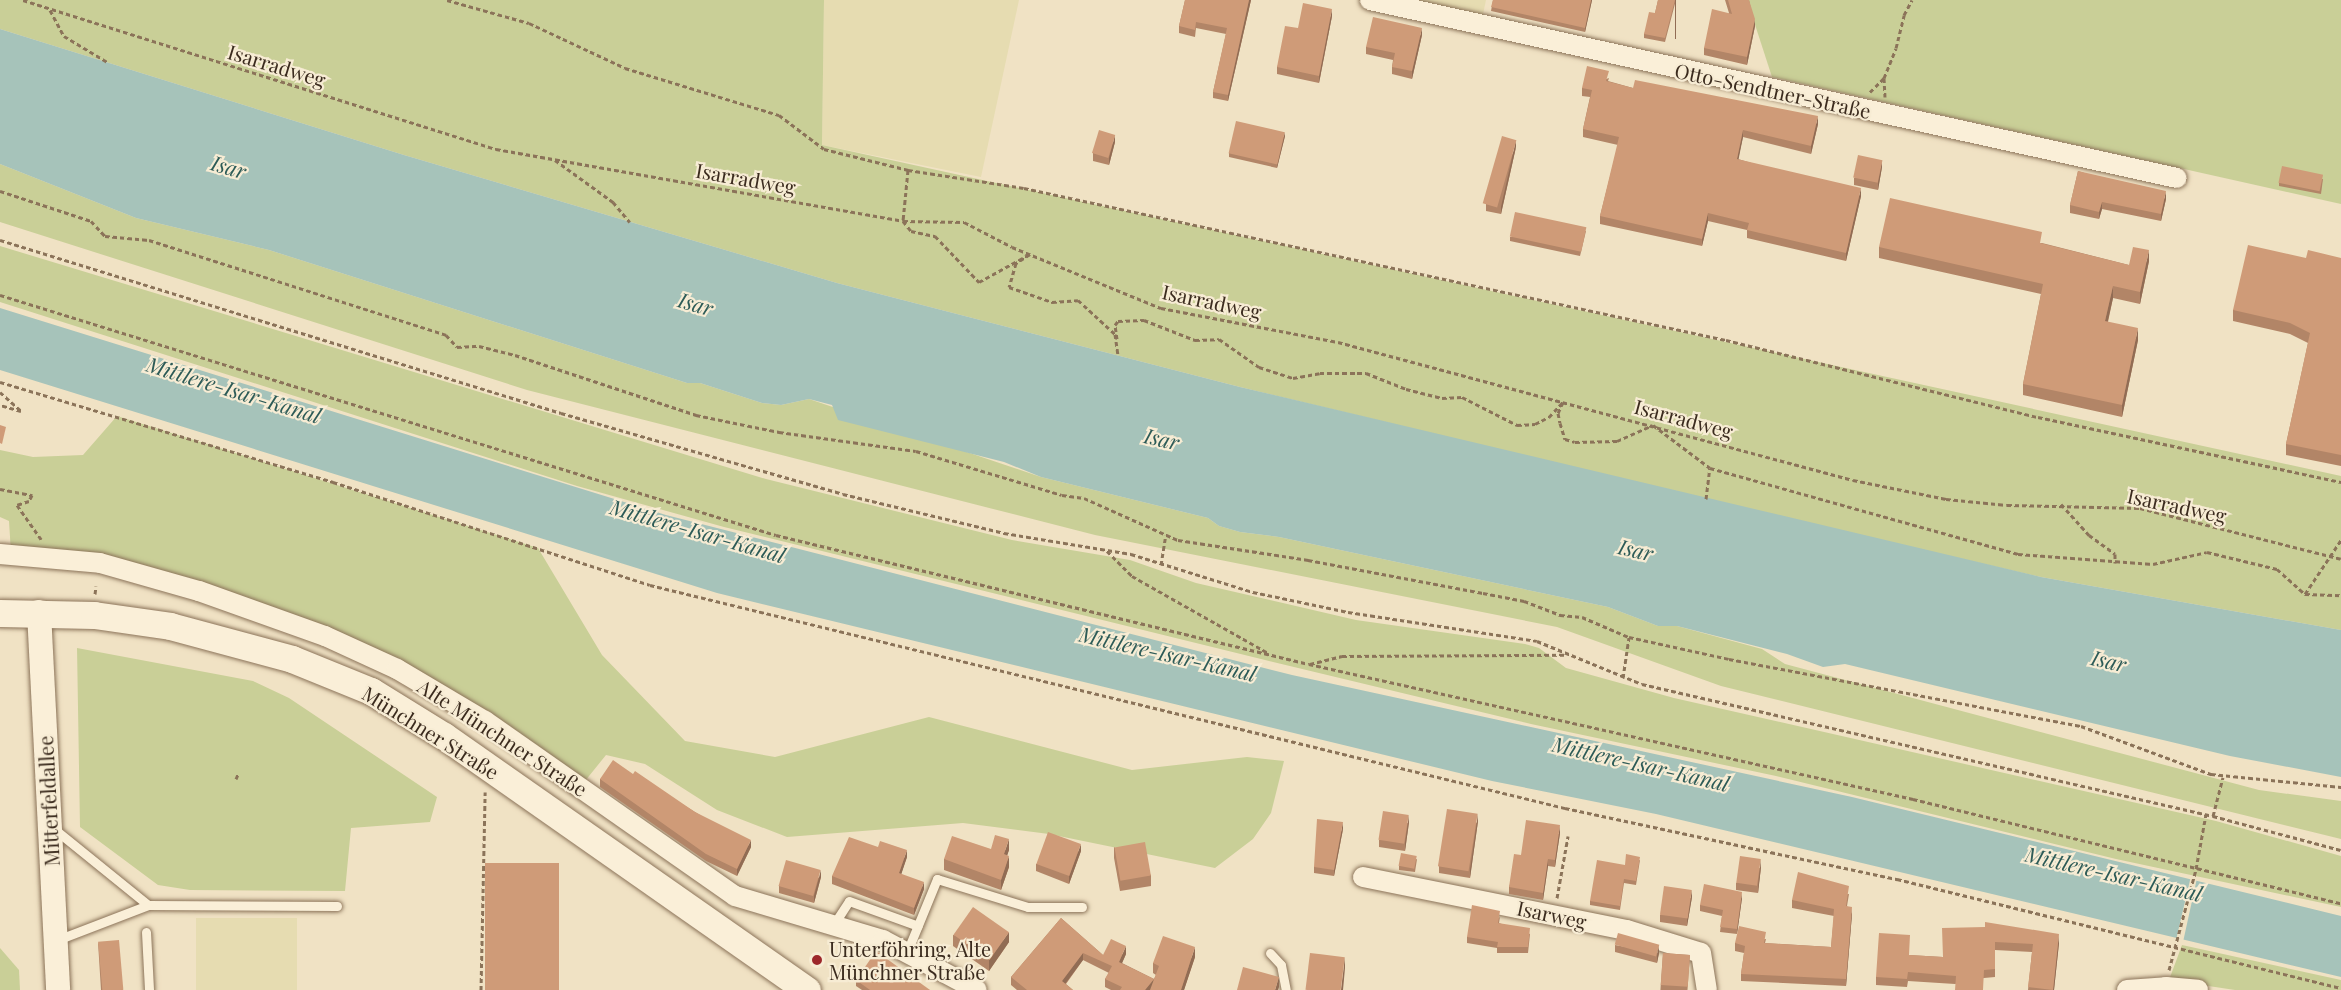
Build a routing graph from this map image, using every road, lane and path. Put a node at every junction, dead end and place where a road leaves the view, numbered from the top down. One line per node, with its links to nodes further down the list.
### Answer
1 (23, 0): 5 (path, Isarradweg)
2 (447, 0): 9 (path)
3 (1370, 0): 7 (street, Otto-Sendtner-Straße)
4 (1912, 0): 7 (path)
5 (50, 10): 6 (path); 8 (path, Isarradweg)
6 (109, 63)
7 (1851, 107): 10 (street, Otto-Sendtner-Straße)
8 (554, 159): 12 (path, Isarradweg); 13 (path)
9 (908, 170): 12 (path); 25 (path)
10 (2177, 177)
11 (0, 191): 29 (path)
12 (903, 221): 15 (path, Isarradweg); 15 (path)
13 (630, 222)
14 (0, 240): 31 (path)
15 (1030, 254): 17 (path); 21 (path, Isarradweg)
16 (0, 296): 43 (path)
17 (1117, 339): 18 (path); 21 (path)
18 (1118, 356)
19 (0, 382): 68 (path)
20 (0, 392): 22 (path)
21 (1563, 402): 23 (path, Isarradweg); 23 (path)
22 (0, 405)
23 (1653, 425): 24 (path); 28 (path, Isarradweg)
24 (1710, 468): 27 (path); 36 (path)
25 (2341, 482)
26 (0, 489): 34 (path)
27 (1706, 499)
28 (2061, 504): 33 (path, Isarradweg); 36 (path)
29 (1167, 535): 37 (path); 42 (path)
30 (2341, 540): 33 (path)
31 (1107, 550): 37 (path); 43 (path)
32 (0, 554): 34 (street, Alte Münchner Straße)
33 (2328, 555): 35 (path, Isarradweg); 38 (path)
34 (46, 557): 64 (street, Alte Münchner Straße)
35 (2341, 559)
36 (2115, 563): 38 (path)
37 (1161, 566): 44 (path)
38 (2305, 594): 39 (path)
39 (2341, 595)
40 (39, 612): 41 (main road, Münchner Straße); 54 (street, Mitterfeldallee); 76 (main road, Münchner Straße)
41 (0, 613)
42 (1629, 637): 46 (path); 48 (path)
43 (1270, 655): 45 (path)
44 (1568, 655): 45 (path); 46 (path)
45 (1309, 664): 57 (path)
46 (1623, 678): 52 (path)
47 (238, 774): 49 (path)
48 (2223, 776): 51 (path); 53 (path)
49 (236, 779)
50 (486, 787): 75 (path)
51 (2341, 787)
52 (2206, 814): 53 (path); 57 (path)
53 (2213, 816): 56 (path)
54 (49, 824): 60 (lane); 67 (street, Mitterfeldallee)
55 (1568, 836): 63 (path)
56 (2341, 850)
57 (2196, 869): 59 (path); 68 (path)
58 (1364, 877): 63 (street, Isarweg)
59 (2341, 903)
60 (148, 905): 61 (lane); 67 (lane)
61 (337, 906)
62 (1082, 907): 65 (lane)
63 (1554, 915): 79 (street, Isarweg)
64 (834, 924): 65 (lane); 69 (street, Alte Münchner Straße)
65 (918, 926): 69 (lane)
66 (146, 932): 74 (lane)
67 (55, 941): 73 (street, Mitterfeldallee)
68 (2177, 947): 71 (path); 72 (path)
69 (907, 952): 77 (street, Alte Münchner Straße)
70 (1270, 953): 78 (lane)
71 (2166, 987): 80 (street); 81 (street)
72 (2341, 988)
73 (58, 990)
74 (149, 990)
75 (481, 990)
76 (807, 990)
77 (977, 990)
78 (1286, 990)
79 (1707, 990)
80 (2127, 990)
81 (2198, 990)

